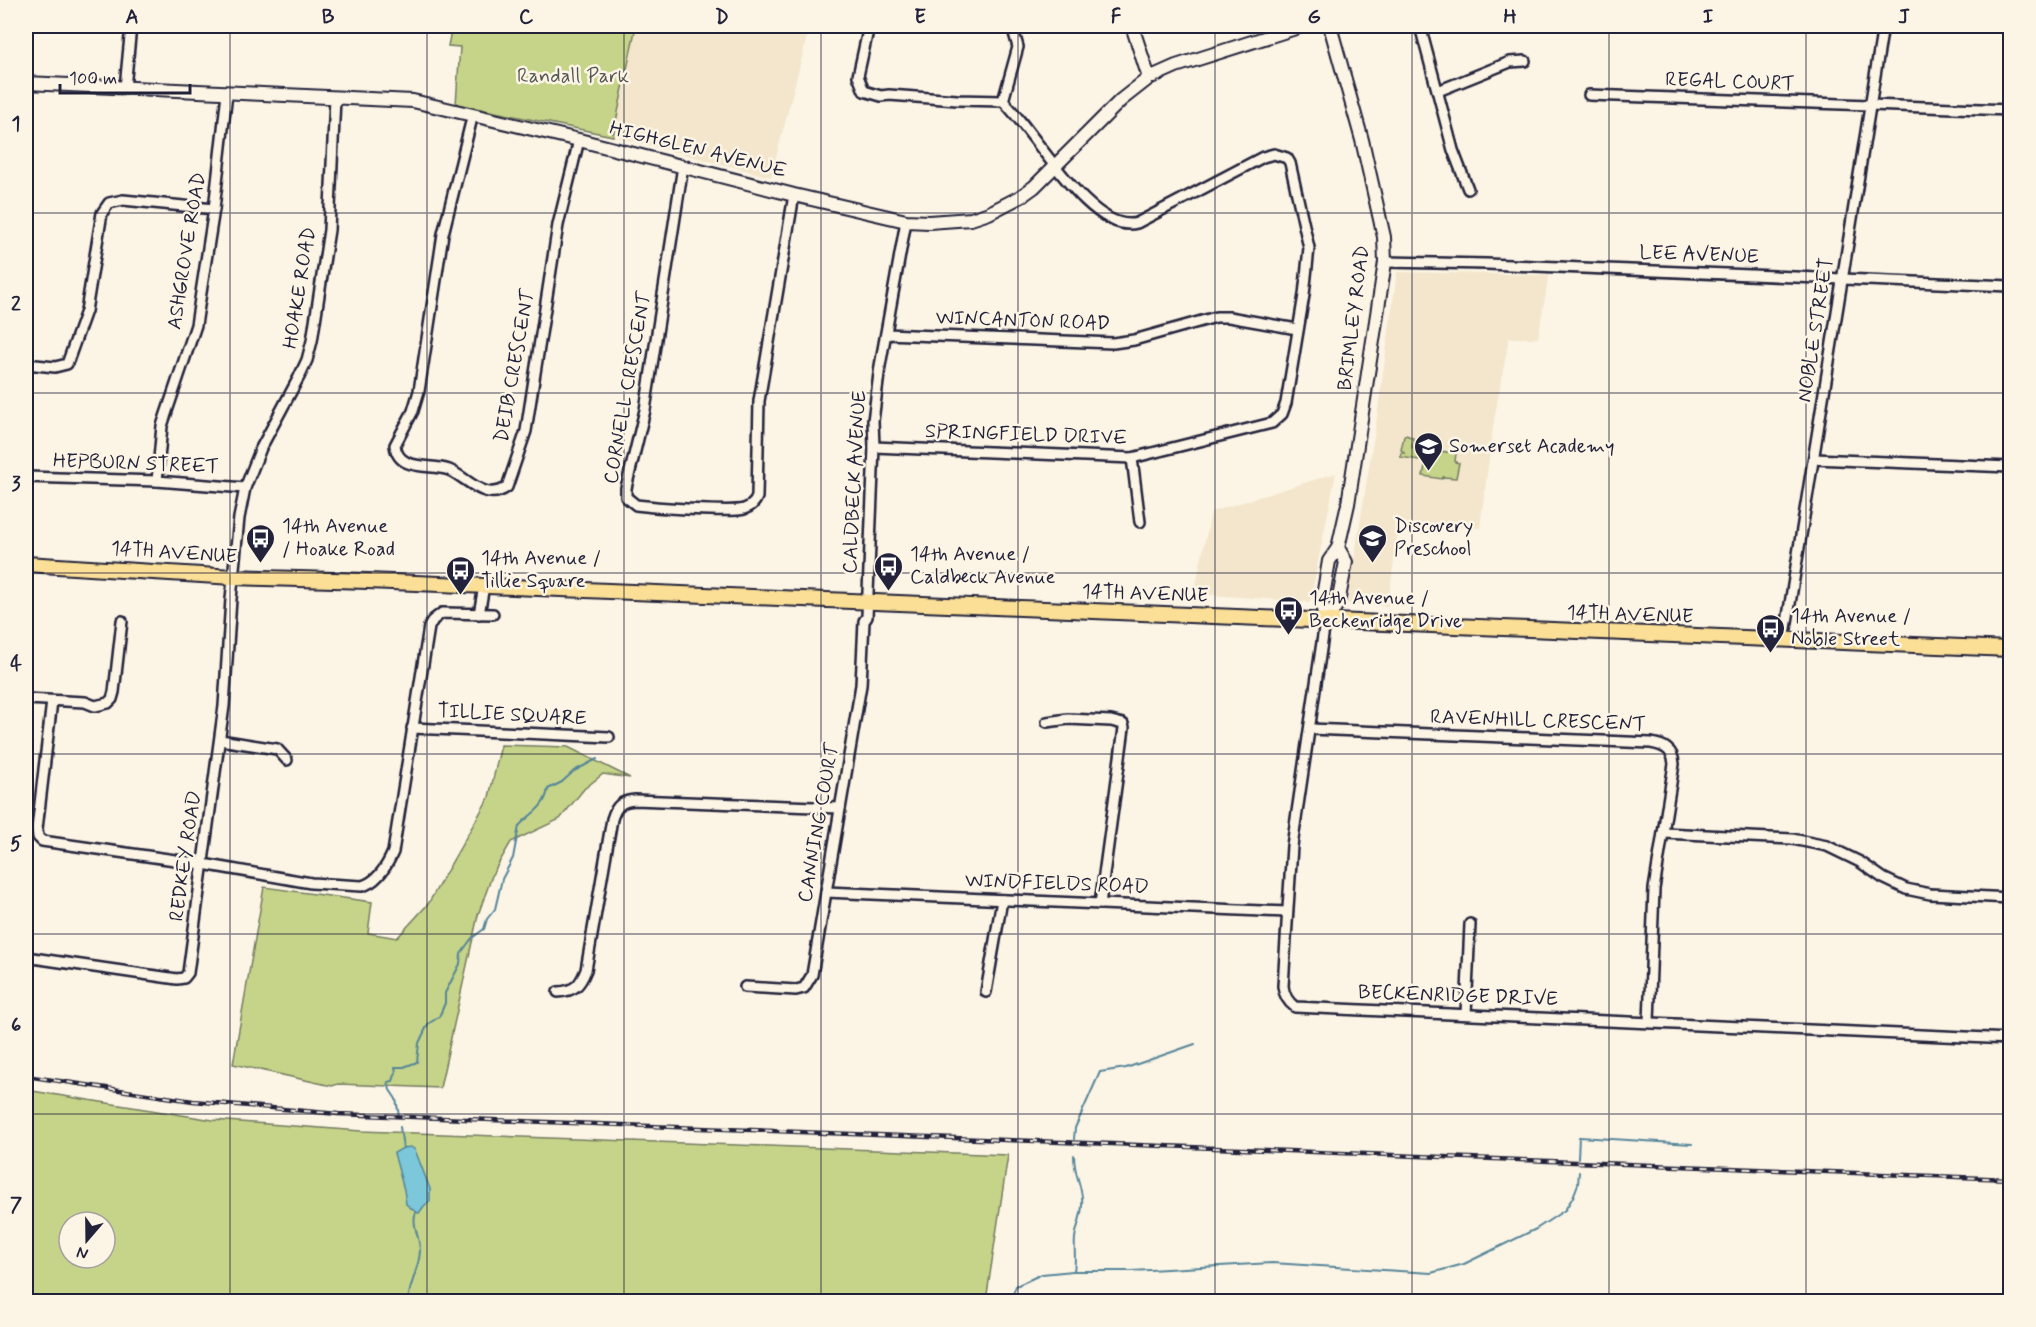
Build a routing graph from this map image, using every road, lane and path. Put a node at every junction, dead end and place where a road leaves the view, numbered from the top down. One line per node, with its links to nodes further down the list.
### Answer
1 (130, 26): 12 (street)
2 (869, 26): 17 (street)
3 (1012, 26): 17 (street)
4 (1132, 26): 10 (street)
5 (1302, 26): 10 (street, HIGHGLEN AVENUE)
6 (1330, 26): 28 (street, BRIMLEY ROAD)
7 (1420, 26): 13 (street)
8 (1883, 26): 18 (street, NOBLE STREET)
9 (1525, 61): 13 (street)
10 (1149, 78): 23 (street, HIGHGLEN AVENUE)
11 (26, 83): 12 (street, HIGHGLEN AVENUE)
12 (125, 88): 14 (street, HIGHGLEN AVENUE)
13 (1438, 91): 24 (street)
14 (226, 93): 16 (street, HIGHGLEN AVENUE); 26 (street, ASHGROVE ROAD)
15 (1589, 95): 18 (street, REGAL COURT)
16 (335, 98): 20 (street, HIGHGLEN AVENUE); 40 (street, HOAKE ROAD)
17 (1003, 101): 23 (street)
18 (1870, 105): 19 (street, REGAL COURT); 29 (street, NOBLE STREET)
19 (2010, 110)
20 (473, 114): 21 (street, HIGHGLEN AVENUE); 21 (street, DEIB CRESCENT)
21 (579, 140): 22 (street, HIGHGLEN AVENUE)
22 (683, 166): 25 (street, HIGHGLEN AVENUE); 25 (street, CORNELL CRESCENT)
23 (1055, 166): 27 (street, HIGHGLEN AVENUE); 31 (street, SPRINGFIELD DRIVE)
24 (1468, 189)
25 (794, 195): 27 (street, HIGHGLEN AVENUE)
26 (213, 209): 33 (street); 39 (street, ASHGROVE ROAD)
27 (906, 220): 32 (street, CALDBECK AVENUE)
28 (1385, 262): 29 (street, LEE AVENUE); 49 (street, BRIMLEY ROAD)
29 (1843, 279): 30 (street, LEE AVENUE); 36 (street, NOBLE STREET)
30 (2010, 286)
31 (1297, 329): 32 (street, WINCANTON ROAD); 35 (street, SPRINGFIELD DRIVE)
32 (886, 333): 34 (street, CALDBECK AVENUE)
33 (26, 364)
34 (874, 447): 35 (street, SPRINGFIELD DRIVE); 45 (street, CALDBECK AVENUE)
35 (1132, 458): 41 (street)
36 (1814, 459): 37 (street); 50 (street, NOBLE STREET)
37 (2010, 467)
38 (26, 477): 39 (street, HEPBURN STREET)
39 (157, 481): 40 (street, HEPBURN STREET)
40 (245, 488): 43 (street, HOAKE ROAD)
41 (1140, 522)
42 (26, 564): 43 (main road, 14TH AVENUE)
43 (233, 577): 44 (main road, 14TH AVENUE); 58 (street, REDKEY ROAD)
44 (484, 586): 45 (main road, 14TH AVENUE); 46 (street)
45 (867, 603): 49 (main road, 14TH AVENUE); 60 (street, CANNING COURT)
46 (480, 614): 47 (street, TILLIE SQUARE); 55 (street, TILLIE SQUARE)
47 (493, 614)
48 (122, 621): 53 (street)
49 (1325, 622): 50 (main road, 14TH AVENUE); 56 (street, BECKENRIDGE DRIVE)
50 (1784, 641): 51 (main road, 14TH AVENUE)
51 (2010, 649)
52 (26, 699): 53 (street)
53 (52, 701): 62 (street)
54 (1047, 722): 66 (street)
55 (412, 728): 57 (street, TILLIE SQUARE); 62 (street, TILLIE SQUARE)
56 (1310, 729): 61 (street, RAVENHILL CRESCENT); 67 (street, BECKENRIDGE DRIVE)
57 (609, 737)
58 (220, 740): 59 (street); 62 (street, REDKEY ROAD)
59 (287, 760)
60 (840, 808): 63 (street, CANNING COURT); 71 (street)
61 (1663, 833): 64 (street); 74 (street, RAVENHILL CRESCENT)
62 (202, 864): 69 (street, REDKEY ROAD)
63 (826, 892): 65 (street, WINDFIELDS ROAD); 70 (street, CANNING COURT)
64 (2010, 898)
65 (1002, 900): 66 (street, WINDFIELDS ROAD); 72 (street)
66 (1100, 904): 67 (street, WINDFIELDS ROAD)
67 (1287, 912): 73 (street, BECKENRIDGE DRIVE)
68 (1470, 924): 73 (street)
69 (26, 957)
70 (745, 987)
71 (558, 992)
72 (986, 992)
73 (1466, 1014): 74 (street, BECKENRIDGE DRIVE)
74 (1649, 1022): 75 (street, BECKENRIDGE DRIVE)
75 (2010, 1039)

